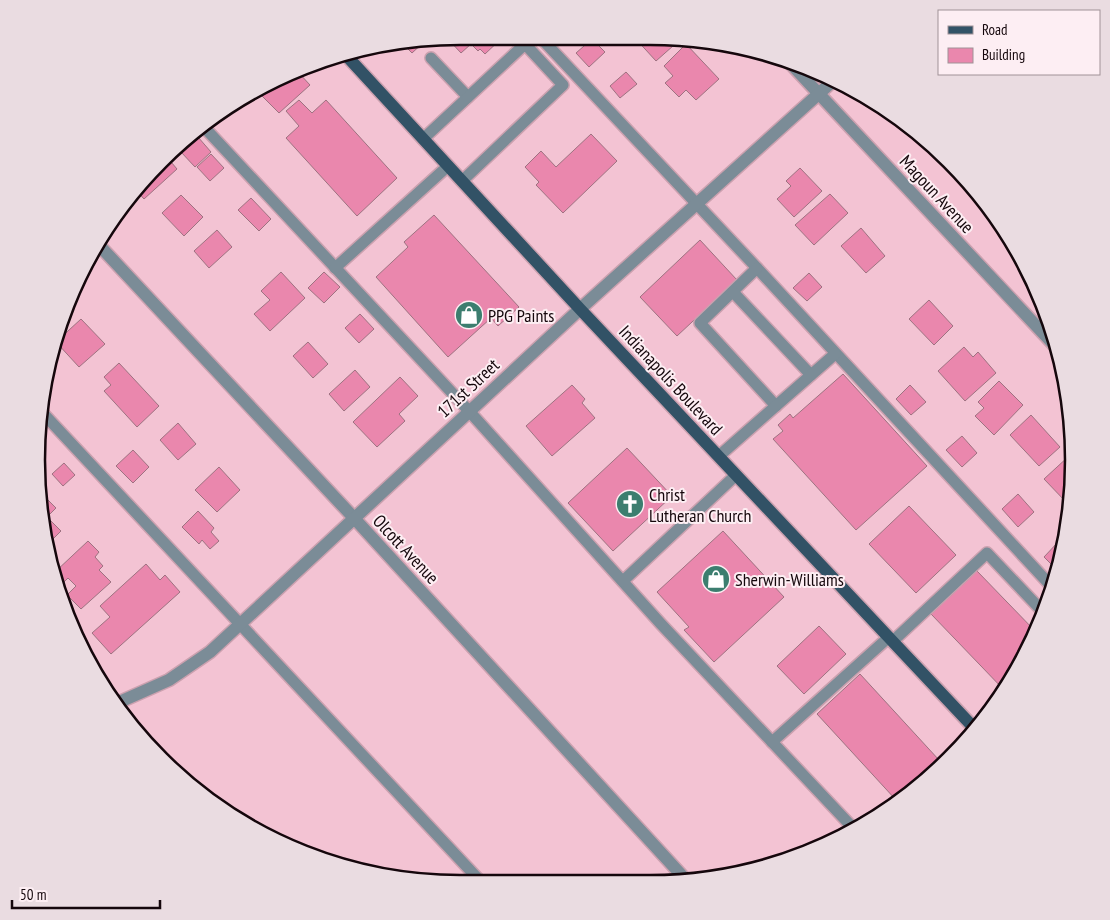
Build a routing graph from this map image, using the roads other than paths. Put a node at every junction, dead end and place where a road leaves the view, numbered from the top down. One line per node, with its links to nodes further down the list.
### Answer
1 (517, 45): 9 (lane)
2 (527, 45): 13 (lane)
3 (547, 45): 14 (lane)
4 (431, 58): 9 (lane)
5 (350, 60): 11 (main road, Indianapolis Boulevard)
6 (800, 73): 8 (street, Magoun Avenue)
7 (828, 85): 8 (street, 171st Street)
8 (819, 94): 14 (street, 171st Street); 20 (street, Magoun Avenue)
9 (468, 97): 11 (lane)
10 (207, 131): 16 (lane)
11 (423, 139): 12 (main road, Indianapolis Boulevard)
12 (448, 166): 13 (main road, Indianapolis Boulevard); 16 (lane)
13 (462, 181): 19 (main road, Indianapolis Boulevard)
14 (696, 204): 17 (lane); 19 (street, 171st Street)
15 (103, 249): 28 (street, Olcott Avenue)
16 (335, 268): 24 (lane)
17 (757, 268): 18 (lane); 21 (lane)
18 (733, 292): 22 (lane); 23 (lane)
19 (580, 309): 24 (street, 171st Street); 26 (main road, Indianapolis Boulevard)
20 (1046, 336)
21 (835, 354): 22 (lane); 30 (lane)
22 (811, 375): 23 (lane)
23 (776, 406): 26 (lane)
24 (469, 411): 28 (street, 171st Street); 29 (lane)
25 (48, 418): 32 (lane)
26 (718, 456): 27 (main road, Indianapolis Boulevard)
27 (736, 475): 29 (lane); 33 (main road, Indianapolis Boulevard)
28 (354, 518): 32 (street, 171st Street); 38 (street, Olcott Avenue)
29 (623, 581): 36 (lane)
30 (1047, 581)
31 (1038, 606): 33 (lane)
32 (240, 624): 34 (street, 171st Street); 39 (lane)
33 (891, 639): 35 (main road, Indianapolis Boulevard); 36 (lane)
34 (122, 701)
35 (970, 724)
36 (772, 742): 37 (lane)
37 (849, 824)
38 (680, 874)
39 (475, 875)

